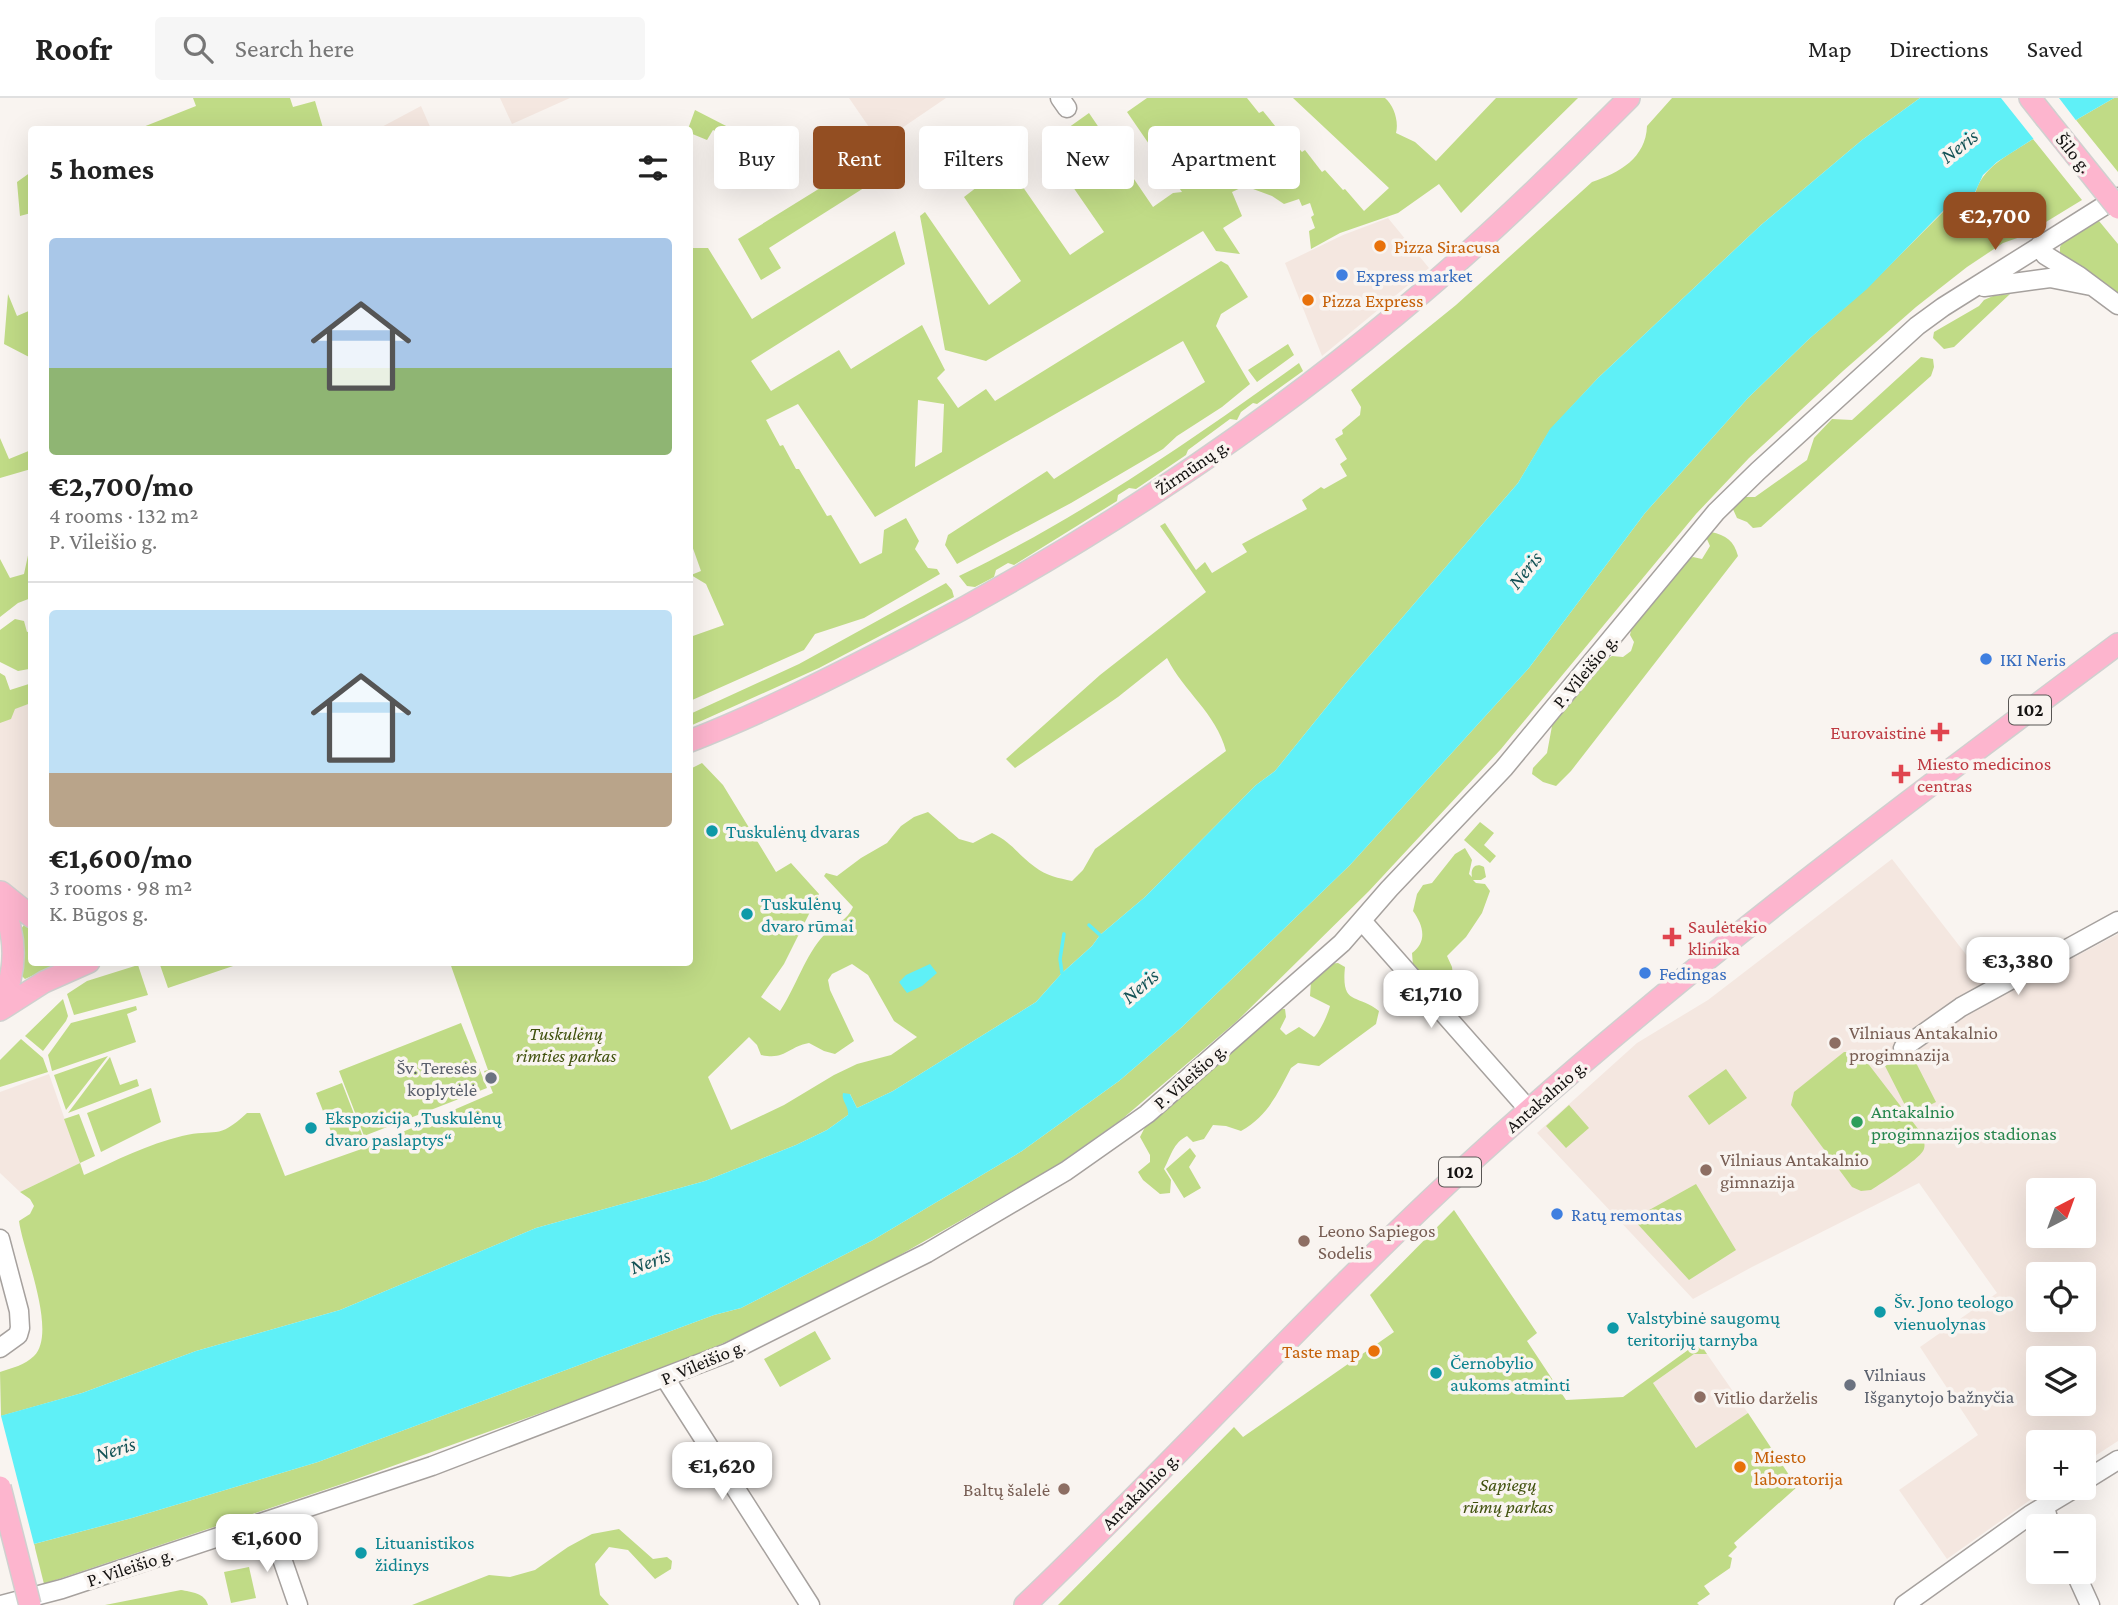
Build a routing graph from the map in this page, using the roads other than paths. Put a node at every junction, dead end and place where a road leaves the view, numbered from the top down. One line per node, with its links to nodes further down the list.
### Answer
1 (1629, 98): 11 (main road, Žirmūnų g.)
2 (2030, 98): 4 (main road, Šilo g., bridge)
3 (2118, 197): 5 (street, P. Vileišio g.)
4 (2118, 208)
5 (2042, 251): 6 (street); 7 (street); 8 (street, P. Vileišio g.)
6 (2050, 278): 7 (street); 8 (street)
7 (2091, 286): 9 (street)
8 (1971, 290): 15 (street, P. Vileišio g.)
9 (2118, 305)
10 (2118, 644): 20 (main road, Antakalnio g. / 102)
11 (693, 740)
12 (0, 891): 14 (main road)
13 (0, 900): 18 (main road)
14 (28, 914)
15 (1362, 921): 20 (street); 23 (street, P. Vileišio g.)
16 (2118, 921): 19 (street)
17 (80, 966): 18 (main road)
18 (0, 1008)
19 (1903, 1048)
20 (1529, 1110): 36 (main road, Antakalnio g. / 102)
21 (0, 1239): 22 (street)
22 (0, 1348)
23 (665, 1378): 30 (street, P. Vileišio g.); 35 (street)
24 (2118, 1460): 25 (street)
25 (2096, 1474)
26 (0, 1487): 32 (main road, bridge)
27 (2056, 1500): 28 (street)
28 (2045, 1507): 29 (street); 37 (street)
29 (2047, 1514)
30 (269, 1521): 32 (street, P. Vileišio g.); 34 (street)
31 (2080, 1584): 38 (street)
32 (27, 1602): 33 (street, P. Vileišio g.)
33 (1, 1605)
34 (298, 1605)
35 (810, 1605)
36 (1025, 1605)
37 (1904, 1605)
38 (2090, 1605)

